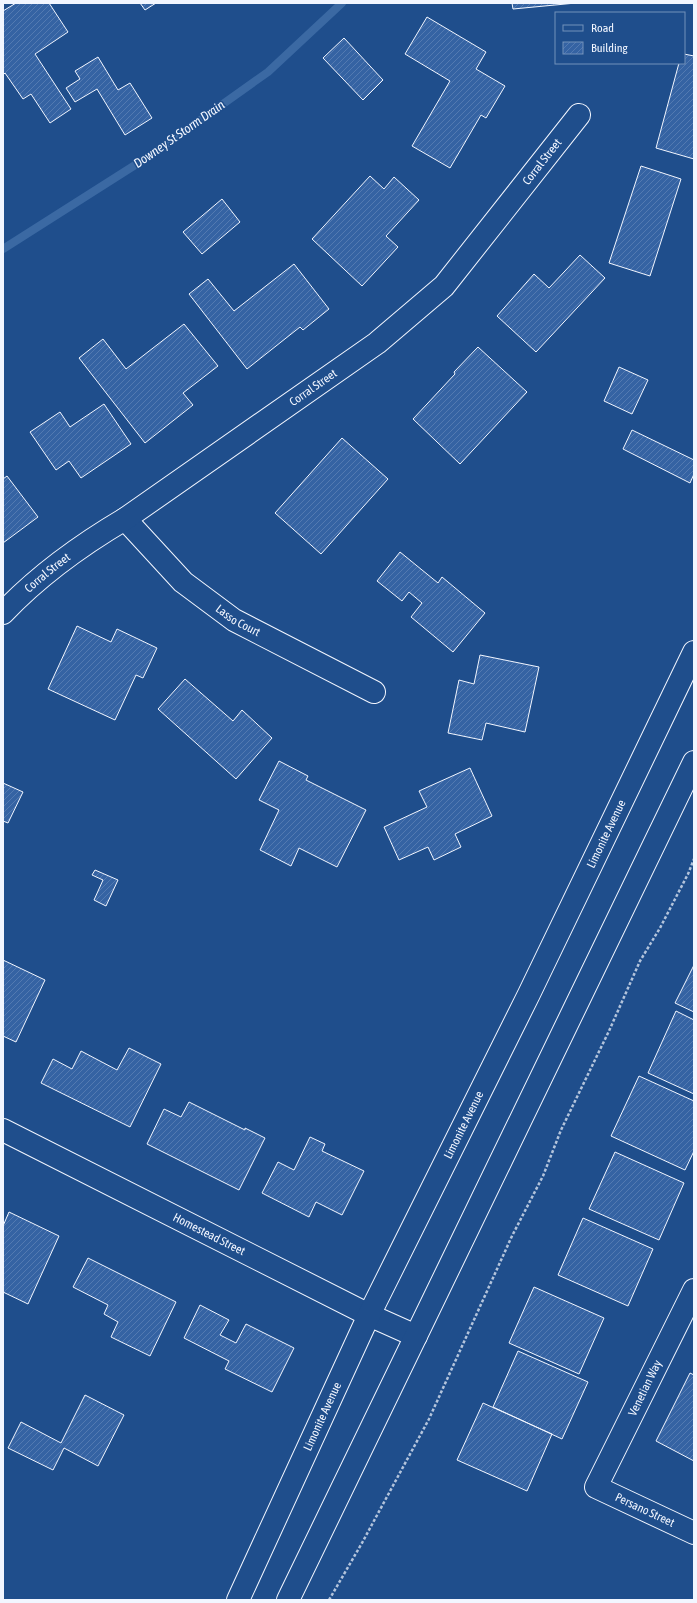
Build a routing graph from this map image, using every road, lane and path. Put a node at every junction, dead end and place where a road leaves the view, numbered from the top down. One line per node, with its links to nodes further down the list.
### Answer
1 (580, 115): 2 (main road, Corral Street)
2 (125, 518): 3 (main road, Corral Street); 5 (main road, Lasso Court)
3 (3, 613)
4 (694, 652): 10 (main road, Limonite Avenue)
5 (374, 692)
6 (694, 762): 11 (main road)
7 (694, 859): 16 (path)
8 (3, 1130): 10 (main road, Homestead Street)
9 (694, 1290): 12 (main road, Venetian Way)
10 (368, 1315): 11 (main road, Homestead Street); 14 (main road, Limonite Avenue)
11 (416, 1336): 15 (main road)
12 (596, 1487): 13 (main road, Persano Street)
13 (694, 1533)
14 (238, 1600)
15 (288, 1600)
16 (330, 1600)

